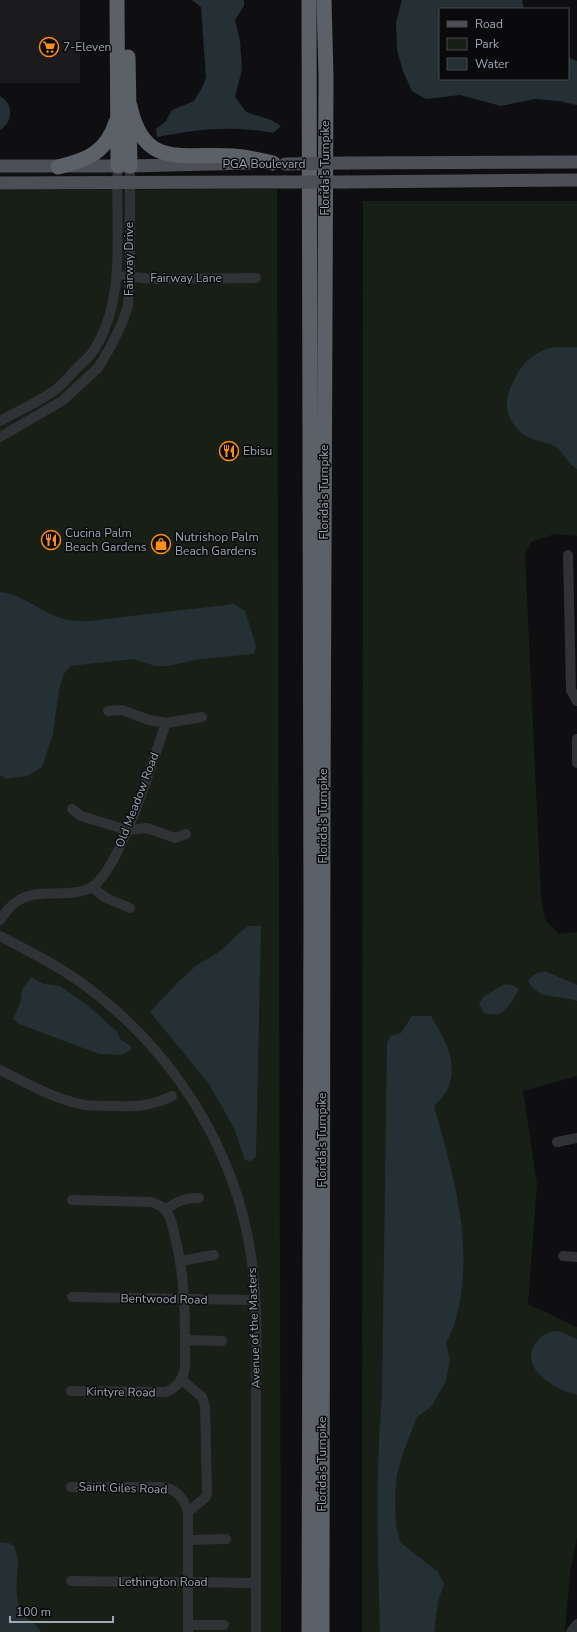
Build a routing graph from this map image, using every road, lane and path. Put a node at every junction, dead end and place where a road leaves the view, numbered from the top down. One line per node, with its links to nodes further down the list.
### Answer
1 (117, 0): 8 (highway)
2 (127, 0): 7 (highway)
3 (309, 0): 66 (highway, Florida's Turnpike)
4 (324, 0): 6 (highway, Florida's Turnpike)
5 (333, 0): 6 (highway)
6 (326, 76): 67 (highway, Florida's Turnpike)
7 (130, 106): 10 (highway); 12 (highway)
8 (118, 117): 12 (highway); 13 (highway)
9 (577, 162): 10 (main road, PGA Boulevard, bridge)
10 (279, 163): 12 (main road, PGA Boulevard)
11 (0, 166): 13 (main road, PGA Boulevard)
12 (124, 166): 13 (main road, PGA Boulevard); 15 (street, Fairway Drive)
13 (58, 167)
14 (577, 180): 15 (main road, PGA Boulevard, bridge)
15 (124, 182): 16 (main road, PGA Boulevard); 17 (street, Fairway Drive); 18 (street, Fairway Drive)
16 (0, 183)
17 (117, 275): 18 (street, Fairway Lane); 20 (street, Fairway Drive)
18 (130, 277): 19 (street, Fairway Lane); 21 (street, Fairway Drive)
19 (256, 278)
20 (0, 421)
21 (0, 437)
22 (568, 555): 23 (street)
23 (573, 582): 24 (street)
24 (577, 701)
25 (108, 711): 27 (street)
26 (202, 717): 27 (street)
27 (166, 723): 31 (street, Old Meadow Road)
28 (577, 739): 29 (street)
29 (577, 763)
30 (72, 808): 31 (street)
31 (127, 830): 32 (street); 33 (street, Old Meadow Road)
32 (186, 834)
33 (92, 887): 34 (street); 35 (street, Old Meadow Road)
34 (130, 908)
35 (0, 920)
36 (0, 936): 50 (street, Avenue of the Masters)
37 (0, 1070): 38 (street)
38 (172, 1096)
39 (577, 1138): 40 (street)
40 (557, 1142)
41 (199, 1198): 43 (street)
42 (72, 1200): 43 (street)
43 (165, 1210): 47 (street)
44 (214, 1255): 47 (street)
45 (563, 1256): 46 (street)
46 (577, 1257)
47 (180, 1262): 49 (street)
48 (72, 1297): 49 (street, Bentwood Road)
49 (184, 1299): 50 (street, Bentwood Road); 51 (street)
50 (255, 1300): 61 (street, Avenue of the Masters)
51 (185, 1340): 52 (street); 53 (street)
52 (222, 1341)
53 (181, 1380): 54 (street, Kintyre Road); 56 (street)
54 (71, 1391)
55 (71, 1487): 56 (street, Saint Giles Road)
56 (188, 1512): 57 (street, Saint Giles Road)
57 (188, 1540): 58 (street); 60 (street, Saint Giles Road)
58 (226, 1540)
59 (71, 1581): 60 (street, Lethington Road)
60 (188, 1582): 61 (street, Lethington Road); 64 (street, Saint Giles Road)
61 (256, 1582): 65 (street, Avenue of the Masters)
62 (224, 1624): 64 (street)
63 (577, 1624): 68 (street)
64 (188, 1629)
65 (256, 1632)
66 (309, 1632)
67 (322, 1632)
68 (571, 1632)

